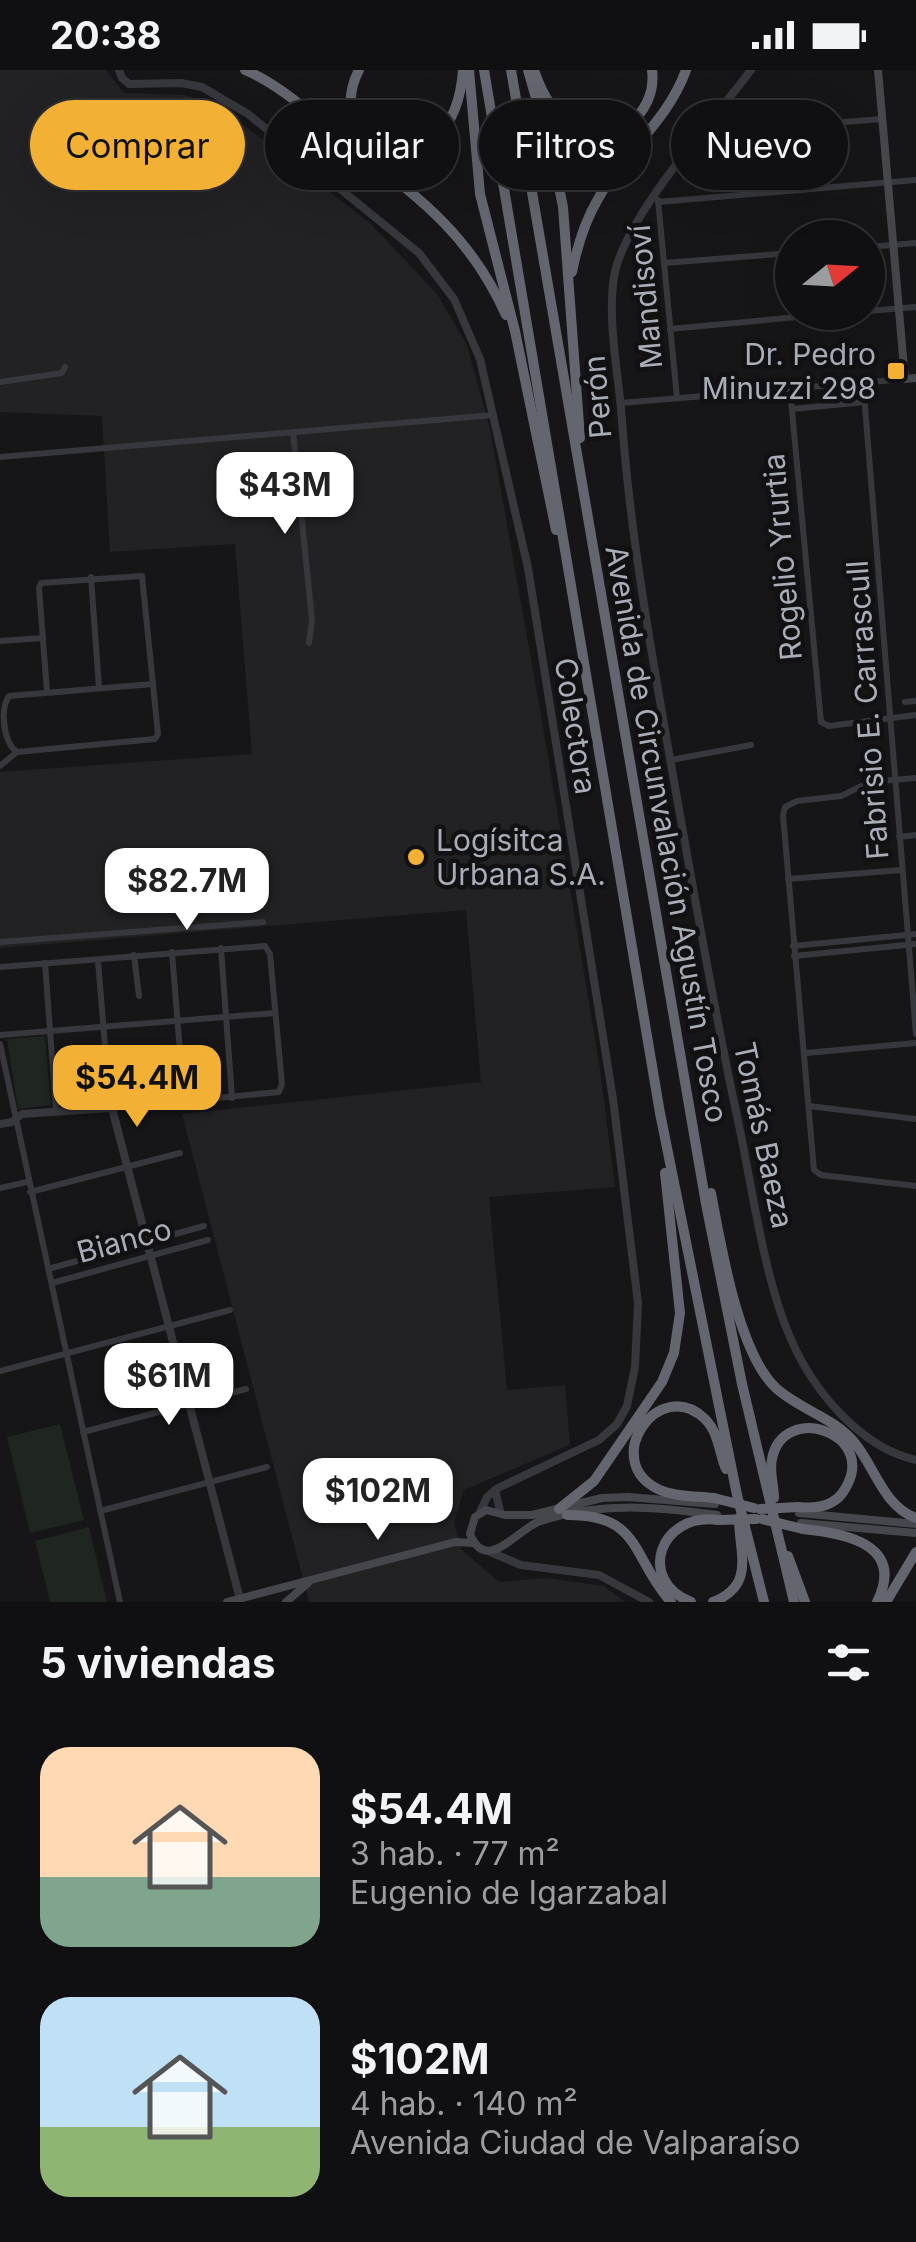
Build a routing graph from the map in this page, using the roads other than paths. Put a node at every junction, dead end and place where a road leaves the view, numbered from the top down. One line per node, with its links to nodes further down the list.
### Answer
1 (119, 70): 41 (street, Colectora)
2 (245, 70): 30 (highway)
3 (358, 70): 4 (highway)
4 (466, 70): 30 (highway)
5 (484, 70): 46 (highway, Avenida de Circunvalación Agustín Tosco)
6 (511, 70): 44 (highway, Avenida de Circunvalación Agustín Tosco)
7 (531, 70): 8 (highway); 24 (highway)
8 (652, 70)
9 (686, 70): 24 (highway)
10 (750, 70): 12 (street, Perón)
11 (878, 70): 13 (main road)
12 (728, 100)
13 (882, 119): 14 (street); 17 (main road)
14 (848, 122)
15 (671, 179): 18 (street, Perón)
16 (916, 180): 17 (street)
17 (888, 182): 18 (street); 20 (main road)
18 (658, 197): 23 (street, Mandisoví); 39 (street, Perón)
19 (916, 243): 20 (street)
20 (894, 245): 21 (street); 26 (main road)
21 (885, 246)
22 (775, 254): 23 (street)
23 (664, 263): 29 (street, Mandisoví)
24 (569, 293): 44 (highway)
25 (916, 307): 26 (street)
26 (899, 308): 27 (street); 33 (main road)
27 (885, 309)
28 (775, 319): 29 (street)
29 (670, 329): 37 (street, Mandisoví)
30 (519, 348): 46 (highway)
31 (65, 366): 34 (street)
32 (916, 378): 33 (main road)
33 (905, 379): 35 (street)
34 (0, 382)
35 (864, 382): 36 (street); 38 (street, Fabrisio E. Carrascull)
36 (790, 388): 37 (street); 40 (street, Rogelio Yrurtia)
37 (677, 398): 39 (street)
38 (865, 402): 40 (street); 56 (street, Fabrisio E. Carrascull)
39 (621, 403): 59 (street, Perón)
40 (792, 409): 56 (street, Rogelio Yrurtia)
41 (494, 415): 42 (street); 124 (street, Colectora)
42 (293, 432): 43 (street); 49 (street)
43 (0, 457)
44 (584, 494): 91 (highway, Avenida de Circunvalación Agustín Tosco)
45 (91, 577): 47 (street); 50 (street); 51 (street)
46 (575, 606): 98 (highway, Avenida de Circunvalación Agustín Tosco)
47 (43, 638): 48 (street); 52 (street)
48 (0, 641)
49 (309, 643)
50 (153, 684): 51 (street); 58 (street)
51 (99, 688): 52 (street)
52 (47, 692): 58 (street)
53 (916, 701): 54 (street)
54 (905, 702)
55 (916, 716): 56 (street)
56 (892, 718): 62 (street, Fabrisio E. Carrascull)
57 (751, 746): 59 (street)
58 (17, 752): 60 (street)
59 (671, 760): 121 (street, Tomás Baeza)
60 (0, 766)
61 (916, 778): 62 (street)
62 (894, 780): 64 (street, Fabrisio E. Carrascull); 66 (street)
63 (916, 835): 64 (street)
64 (899, 836): 65 (street, Fabrisio E. Carrascull)
65 (902, 870): 66 (street); 68 (street, Fabrisio E. Carrascull)
66 (788, 879): 71 (street)
67 (263, 922): 69 (street)
68 (912, 934): 70 (street, Fabrisio E. Carrascull); 71 (street)
69 (0, 942)
70 (912, 945): 75 (street); 85 (street, Fabrisio E. Carrascull)
71 (794, 946): 75 (street)
72 (221, 948): 73 (street); 80 (street); 81 (street)
73 (172, 952): 74 (street); 82 (street)
74 (134, 955): 76 (street); 79 (street)
75 (794, 956): 89 (street)
76 (98, 960): 77 (street); 83 (street)
77 (45, 964): 78 (street); 84 (street)
78 (0, 967)
79 (138, 996)
80 (276, 1013): 81 (street); 92 (street)
81 (226, 1016): 82 (street); 92 (street)
82 (176, 1020): 83 (street); 93 (street)
83 (102, 1026): 84 (street); 96 (street)
84 (50, 1031): 86 (street); 97 (street)
85 (916, 1034)
86 (0, 1035)
87 (916, 1043): 89 (street)
88 (0, 1044): 99 (street)
89 (806, 1053): 95 (street)
90 (144, 1065): 94 (street)
91 (682, 1076): 134 (highway); 136 (highway, Avenida de Circunvalación Agustín Tosco)
92 (232, 1098): 93 (street)
93 (184, 1102): 94 (street)
94 (147, 1104): 96 (street)
95 (809, 1106): 100 (street); 105 (street)
96 (110, 1108): 97 (street); 103 (street)
97 (56, 1111): 99 (street)
98 (660, 1112): 125 (highway, Avenida de Circunvalación Agustín Tosco); 129 (highway)
99 (15, 1120): 101 (street); 104 (street)
100 (916, 1120)
101 (0, 1124)
102 (180, 1153): 103 (street)
103 (128, 1167): 107 (street); 110 (street)
104 (27, 1182): 106 (street); 107 (street)
105 (916, 1186)
106 (0, 1188)
107 (30, 1192): 112 (street)
108 (204, 1226): 110 (street)
109 (208, 1240): 111 (street, Bianco)
110 (147, 1242): 111 (street); 112 (street)
111 (151, 1256): 113 (street, Bianco); 115 (street)
112 (48, 1269): 113 (street)
113 (52, 1283): 116 (street)
114 (230, 1310): 115 (street)
115 (170, 1326): 116 (street); 119 (street)
116 (66, 1354): 117 (street); 120 (street)
117 (0, 1371)
118 (246, 1389): 119 (street)
119 (190, 1404): 120 (street); 123 (street)
120 (82, 1432): 127 (street)
121 (916, 1460)
122 (267, 1468): 123 (street)
123 (211, 1482): 127 (street); 145 (street)
124 (495, 1490): 128 (street); 130 (street)
125 (738, 1499): 126 (highway); 153 (highway); 154 (highway, Avenida de Circunvalación Agustín Tosco)
126 (714, 1501): 129 (main road); 131 (highway, bridge)
127 (100, 1510): 146 (street)
128 (480, 1512): 130 (main road); 135 (main road)
129 (563, 1512): 130 (main road); 132 (main road); 139 (main road); 151 (highway)
130 (502, 1513): 139 (main road)
131 (758, 1514): 132 (highway, bridge); 133 (highway, bridge); 133 (highway, bridge)
132 (717, 1517): 152 (highway)
133 (800, 1518): 134 (main road); 136 (highway); 137 (main road); 157 (highway)
134 (916, 1521)
135 (470, 1529): 138 (main road); 140 (main road)
136 (777, 1533): 155 (highway, Avenida de Circunvalación Agustín Tosco); 156 (highway)
137 (916, 1533)
138 (456, 1542): 140 (main road); 144 (main road)
139 (509, 1542): 141 (main road); 143 (street)
140 (474, 1543): 141 (main road)
141 (490, 1552): 143 (street)
142 (916, 1552): 158 (highway)
143 (510, 1560): 150 (street)
144 (311, 1580): 145 (main road); 149 (main road)
145 (240, 1598): 147 (main road); 148 (main road)
146 (120, 1602)
147 (227, 1602)
148 (258, 1602)
149 (286, 1602)
150 (649, 1602)
151 (671, 1602)
152 (691, 1602)
153 (713, 1602)
154 (764, 1602)
155 (794, 1602)
156 (804, 1602)
157 (876, 1602)
158 (886, 1602)

